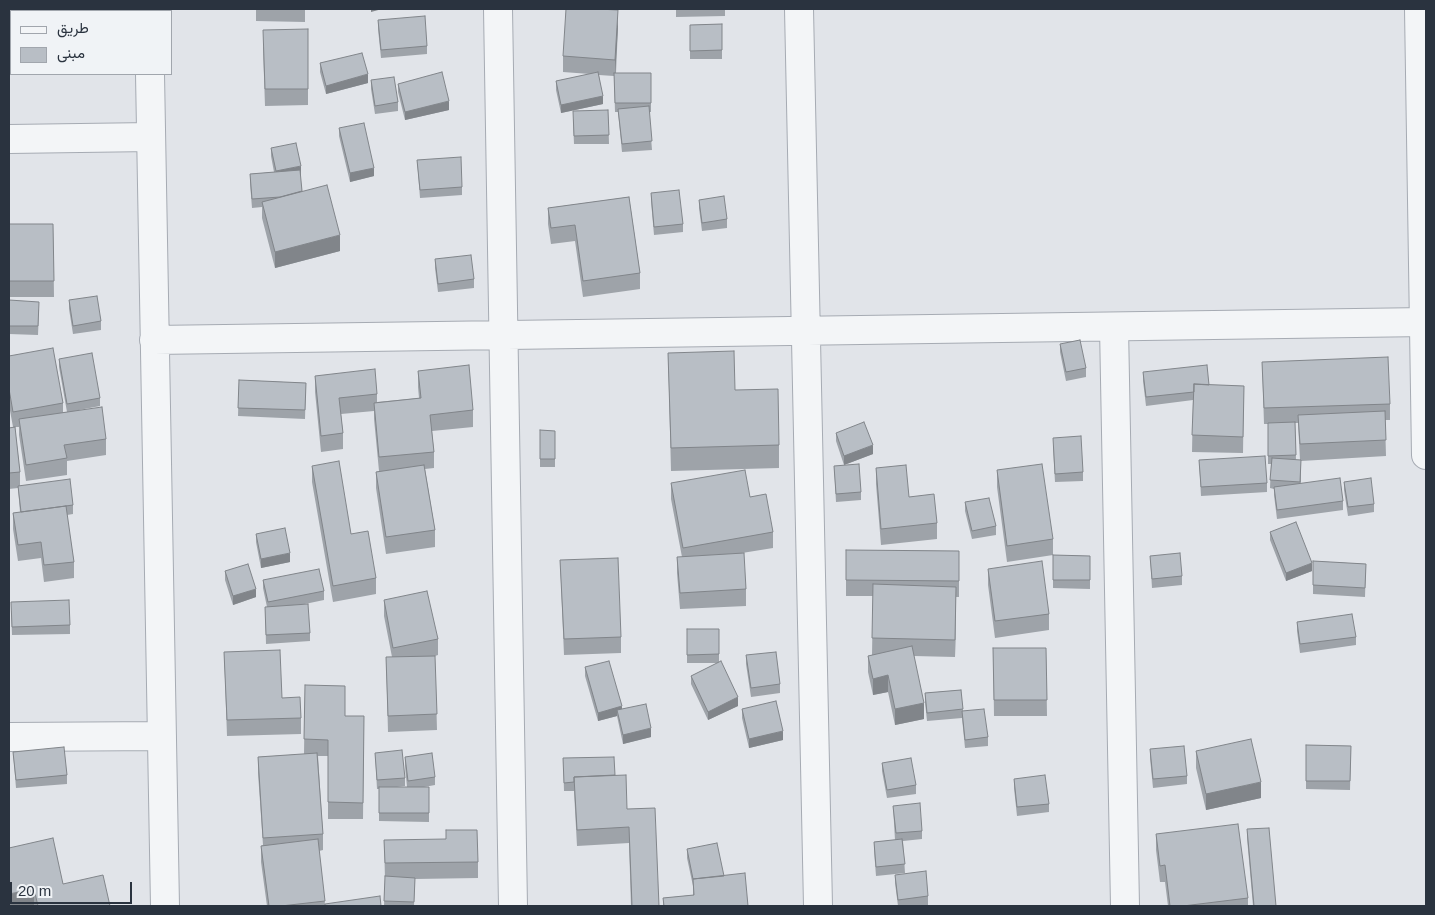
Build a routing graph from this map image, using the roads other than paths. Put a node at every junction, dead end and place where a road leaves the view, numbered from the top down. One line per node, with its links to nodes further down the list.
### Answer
1 (498, 9): 10 (street)
2 (799, 9): 9 (street)
3 (1419, 9): 7 (street)
4 (150, 75): 5 (street)
5 (151, 137): 6 (street); 11 (street)
6 (9, 139)
7 (1425, 322): 8 (street); 12 (street)
8 (1114, 327): 9 (street); 18 (street)
9 (806, 331): 10 (street); 17 (street)
10 (504, 336): 11 (street); 16 (street)
11 (154, 340): 13 (street)
12 (1426, 455)
13 (162, 736): 14 (street); 15 (street)
14 (9, 737)
15 (166, 906)
16 (514, 906)
17 (818, 906)
18 (1125, 906)

